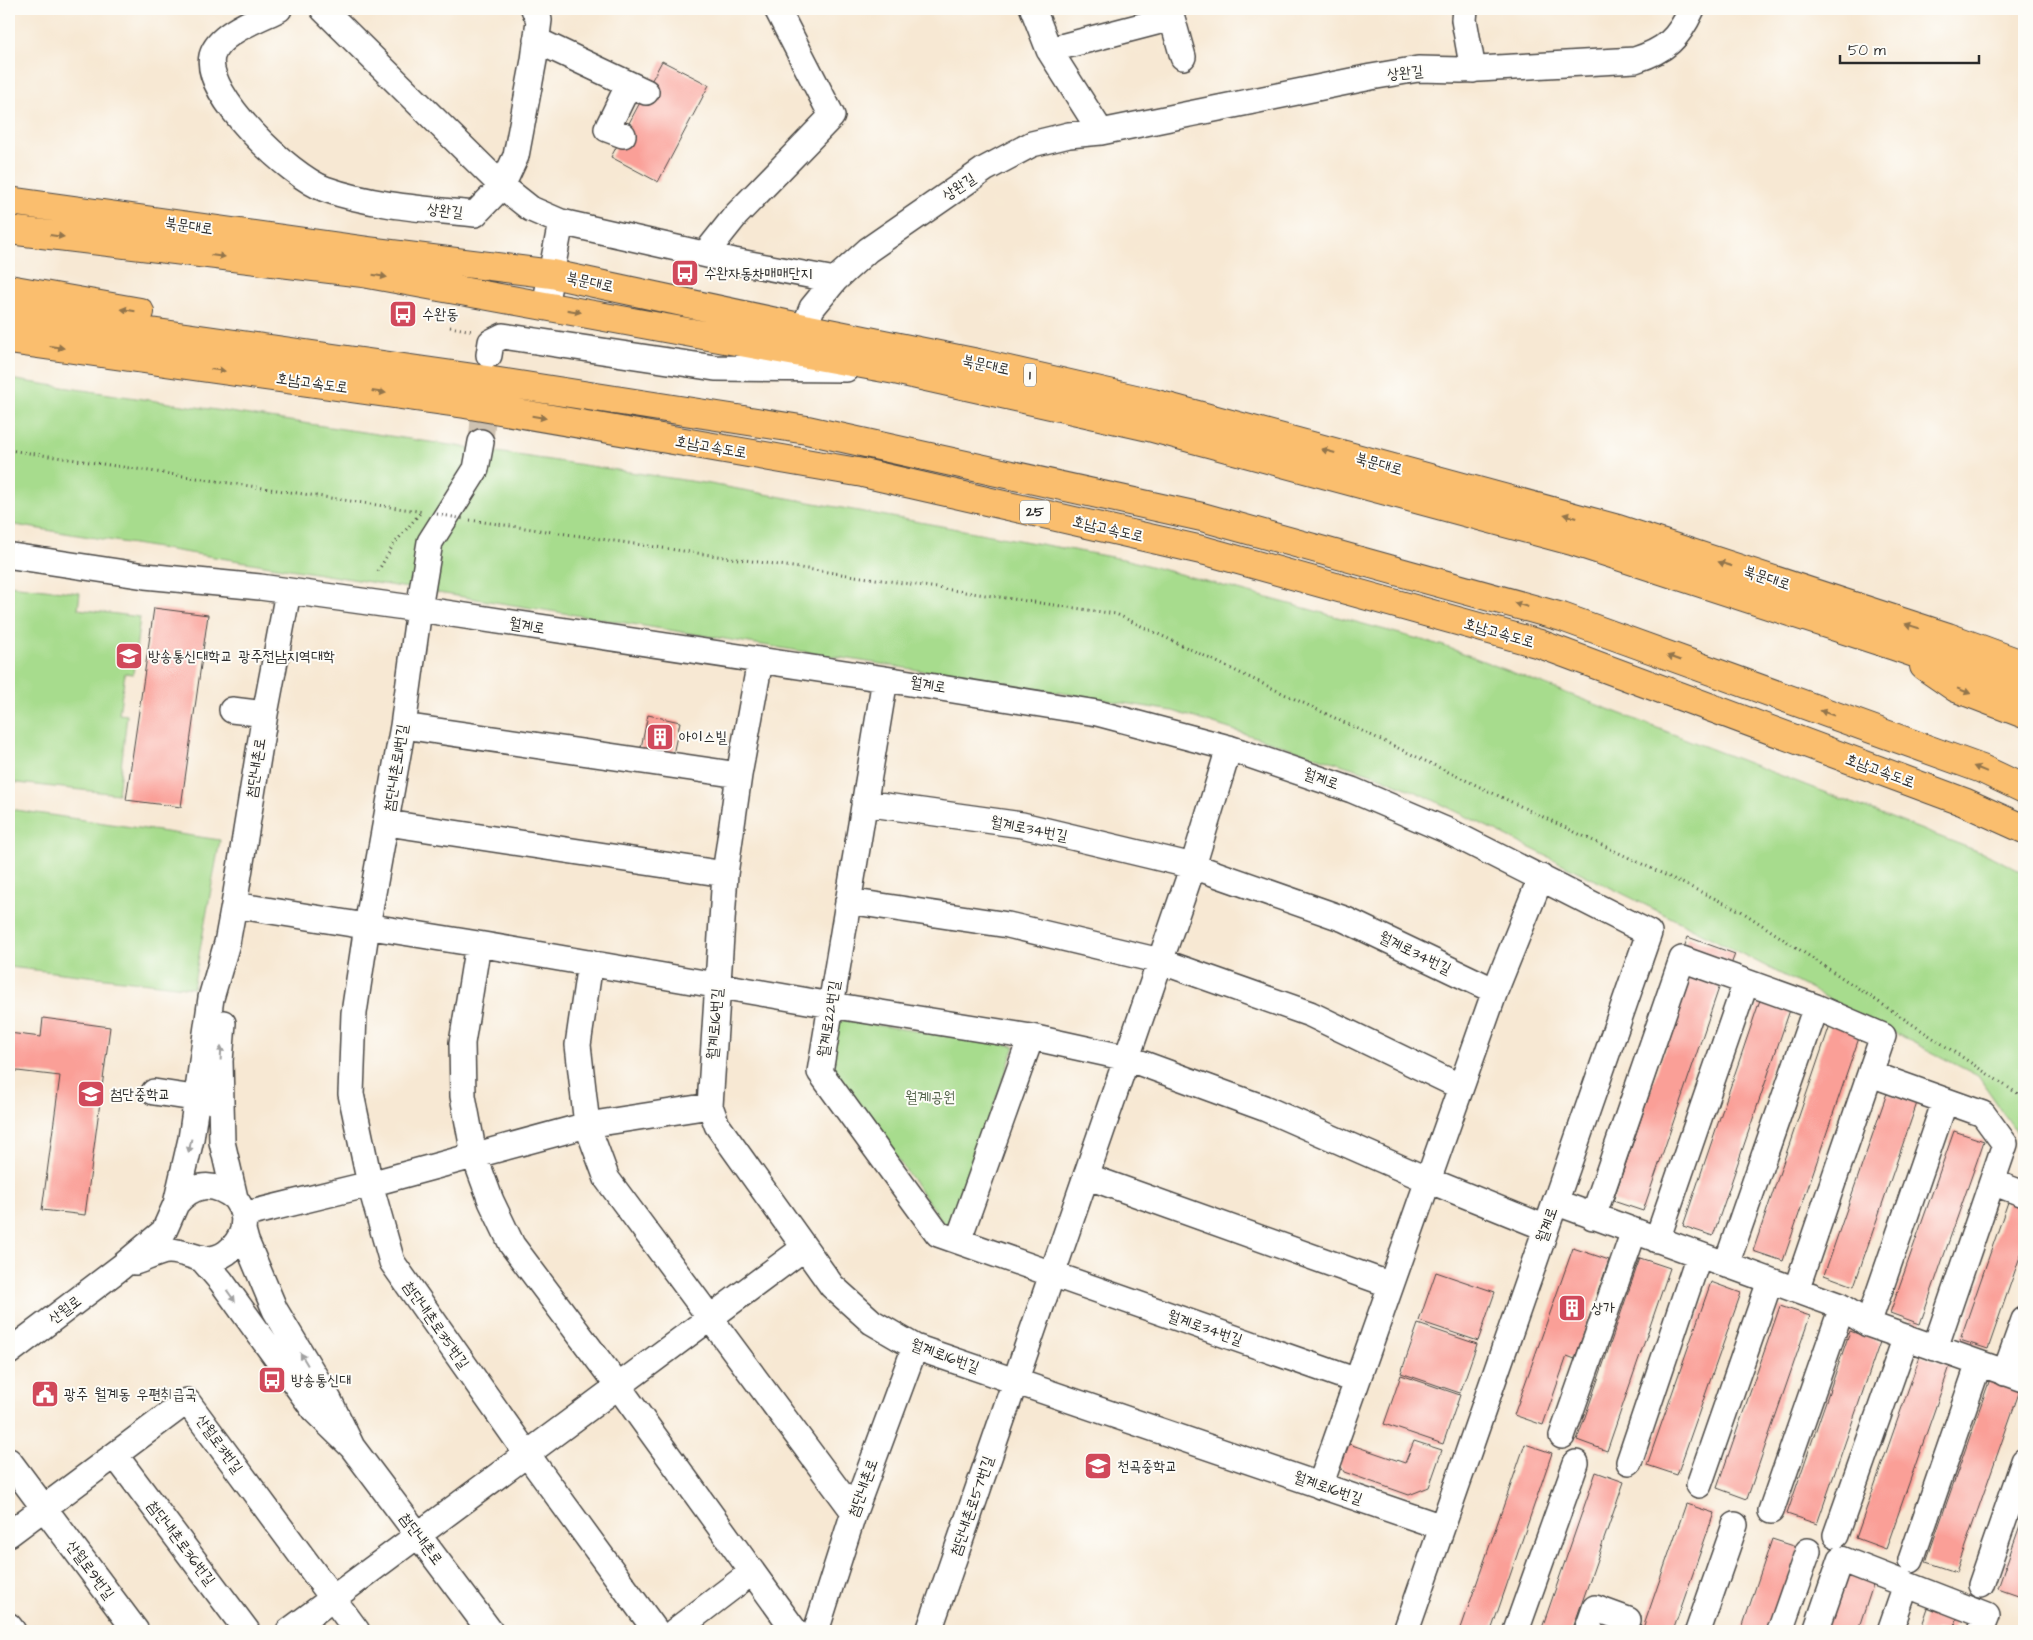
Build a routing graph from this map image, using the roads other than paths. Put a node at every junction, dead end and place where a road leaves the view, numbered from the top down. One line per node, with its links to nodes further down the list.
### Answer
1 (278, 9): 14 (street, 상완길)
2 (322, 9): 14 (street)
3 (534, 9): 8 (street)
4 (777, 9): 18 (street)
5 (1033, 9): 9 (street)
6 (1465, 9): 11 (street)
7 (1692, 9): 11 (street, 상완길)
8 (536, 40): 12 (street); 14 (street)
9 (1049, 50): 10 (street); 13 (street)
10 (1183, 57)
11 (1473, 70): 13 (street, 상완길)
12 (624, 120)
13 (1101, 132): 20 (street, 상완길)
14 (502, 186): 16 (street)
15 (9, 201): 19 (main road, 북문대로 / 1)
16 (561, 222): 18 (street); 19 (street)
17 (9, 230): 22 (main road, 북문대로 / 1, one-way to 22)
18 (705, 254): 20 (street)
19 (552, 274): 22 (street); 24 (main road, 북문대로 / 1)
20 (835, 280): 24 (street, 상완길)
21 (9, 288): 28 (main road, one-way to 21)
22 (545, 306): 27 (main road, 북문대로 / 1, one-way to 27)
23 (9, 312): 28 (main road, 호남고속도로 / 25)
24 (804, 328): 33 (main road, 북문대로 / 1, one-way to 24)
25 (9, 340): 49 (main road, 호남고속도로 / 25, one-way to 49)
26 (489, 355): 27 (street)
27 (895, 370): 34 (main road, 북문대로 / 1)
28 (468, 377): 46 (main road, 호남고속도로 / 25, one-way to 28)
29 (481, 442): 32 (street, 첨단내촌로11번길)
30 (12, 556): 31 (street, 월계로)
31 (288, 592): 32 (street, 월계로); 41 (street, 첨단내촌로)
32 (419, 609): 36 (street, 월계로); 43 (street, 첨단내촌로11번길)
33 (1948, 638): 35 (main road); 37 (main road, 북문대로 / 1)
34 (1894, 646): 39 (main road, 북문대로 / 1); 42 (main road, one-way to 42)
35 (2024, 654)
36 (760, 661): 38 (street, 월계로); 45 (street, 월계로16번길)
37 (2024, 665)
38 (885, 679): 44 (street, 월계로); 47 (street, 월계로22번길)
39 (2024, 691)
40 (232, 710): 41 (street)
41 (265, 714): 54 (street, 첨단내촌로)
42 (2024, 714)
43 (403, 726): 45 (street); 48 (street, 첨단내촌로11번길)
44 (1230, 748): 50 (street); 52 (street, 월계로)
45 (739, 775): 51 (street, 월계로16번길)
46 (2024, 789)
47 (864, 803): 50 (street, 월계로34번길); 53 (street, 월계로22번길)
48 (387, 823): 51 (street); 55 (street, 첨단내촌로11번길)
49 (2024, 829)
50 (1193, 866): 58 (street); 62 (street, 월계로34번길)
51 (725, 874): 61 (street, 월계로16번길)
52 (1541, 877): 62 (street); 81 (street, 월계로)
53 (848, 901): 58 (street); 63 (street, 월계로22번길)
54 (234, 904): 55 (street); 56 (street, 첨단내촌로)
55 (367, 926): 57 (street); 79 (street, 첨단내촌로11번길)
56 (227, 944): 70 (street); 72 (street, one-way to 56)
57 (478, 944): 59 (street); 75 (street)
58 (1160, 961): 66 (street); 68 (street)
59 (590, 963): 61 (street); 74 (street)
60 (1746, 982): 64 (street); 84 (street); 87 (street)
61 (718, 985): 63 (street); 73 (street, 월계로16번길)
62 (1495, 991): 68 (street)
63 (831, 1005): 65 (street); 88 (street, 월계로22번길)
64 (1816, 1007): 67 (street); 92 (street)
65 (1031, 1037): 66 (street); 88 (street)
66 (1126, 1058): 76 (street); 77 (street)
67 (1870, 1074): 71 (street); 97 (street)
68 (1461, 1087): 77 (street)
69 (154, 1092): 70 (street)
70 (197, 1098): 72 (street); 82 (street, one-way to 82)
71 (1945, 1101): 78 (street); 101 (street)
72 (221, 1102): 83 (street)
73 (710, 1106): 74 (street); 89 (street, 월계로16번길)
74 (587, 1125): 75 (street); 99 (street)
75 (474, 1155): 79 (street); 110 (street)
76 (1086, 1176): 94 (street); 96 (street)
77 (1428, 1180): 85 (street); 96 (street)
78 (1992, 1182): 80 (street); 104 (street)
79 (370, 1184): 83 (street); 113 (street, 첨단내촌로35번길)
80 (2024, 1194)
81 (1555, 1202): 84 (street); 85 (street, 월계로)
82 (174, 1210): 83 (street); 91 (street); 93 (street, 산월로)
83 (240, 1214): 91 (street); 112 (street, one-way to 83)
84 (1593, 1217): 86 (street)
85 (1546, 1228): 125 (street, 월계로)
86 (1634, 1231): 87 (street); 111 (street)
87 (1657, 1240): 90 (street)
88 (958, 1241): 94 (street, 월계로22번길)
89 (804, 1248): 99 (street); 103 (street, 월계로16번길)
90 (1699, 1255): 92 (street); 117 (street)
91 (195, 1257): 93 (street); 112 (street, one-way to 112)
92 (1726, 1265): 95 (street)
93 (121, 1267): 105 (street, 산월로)
94 (1052, 1274): 108 (street); 109 (street, 월계로34번길)
95 (1770, 1281): 97 (street); 119 (street)
96 (1391, 1285): 109 (street)
97 (1796, 1290): 98 (street)
98 (1842, 1307): 101 (street); 122 (street)
99 (710, 1318): 110 (street); 123 (street)
100 (2024, 1320): 107 (street)
101 (1868, 1324): 102 (street)
102 (1906, 1338): 104 (street); 128 (street)
103 (915, 1347): 108 (street, 월계로16번길); 123 (street, 첨단내촌로)
104 (1935, 1348): 106 (street)
105 (9, 1352)
106 (1979, 1364): 107 (street); 130 (street)
107 (2015, 1376)
108 (1016, 1380): 120 (street, 월계로16번길); 147 (street, 첨단내촌로57번길)
109 (1357, 1381): 120 (street)
110 (618, 1386): 113 (street); 131 (street)
111 (1562, 1436)
112 (352, 1447): 127 (street, 첨단내촌로)
113 (527, 1454): 127 (street); 143 (street, 첨단내촌로35번길)
114 (115, 1455): 121 (street, 산월로3번길); 134 (street, 산월로3번길); 139 (street, 첨단내촌로36번길)
115 (9, 1461): 121 (street, 산월로9번길)
116 (2024, 1461): 133 (street)
117 (1629, 1462)
118 (1576, 1463): 149 (street)
119 (1699, 1485)
120 (1320, 1486): 125 (street, 월계로16번길)
121 (44, 1508): 126 (street); 138 (street, 산월로9번길)
122 (1771, 1511)
123 (854, 1512): 146 (street, 첨단내촌로)
124 (1736, 1525): 151 (street)
125 (1442, 1527): 148 (street, 월계로)
126 (9, 1534)
127 (418, 1535): 134 (street); 142 (street, 첨단내촌로)
128 (1836, 1535)
129 (1808, 1551): 152 (street)
130 (1911, 1560)
131 (752, 1572): 144 (street); 145 (street)
132 (1906, 1585): 153 (street); 154 (street); 155 (street)
133 (1981, 1585)
134 (333, 1598): 140 (street); 141 (street, 산월로3번길)
135 (1628, 1620): 150 (street)
136 (9, 1626): 137 (street)
137 (13, 1631)
138 (136, 1631)
139 (247, 1631)
140 (289, 1631)
141 (358, 1631)
142 (490, 1631)
143 (656, 1631)
144 (675, 1631)
145 (795, 1631)
146 (816, 1631)
147 (929, 1631)
148 (1406, 1631)
149 (1516, 1631)
150 (1586, 1631)
151 (1698, 1631)
152 (1780, 1631)
153 (1816, 1631)
154 (1890, 1631)
155 (1981, 1631)

